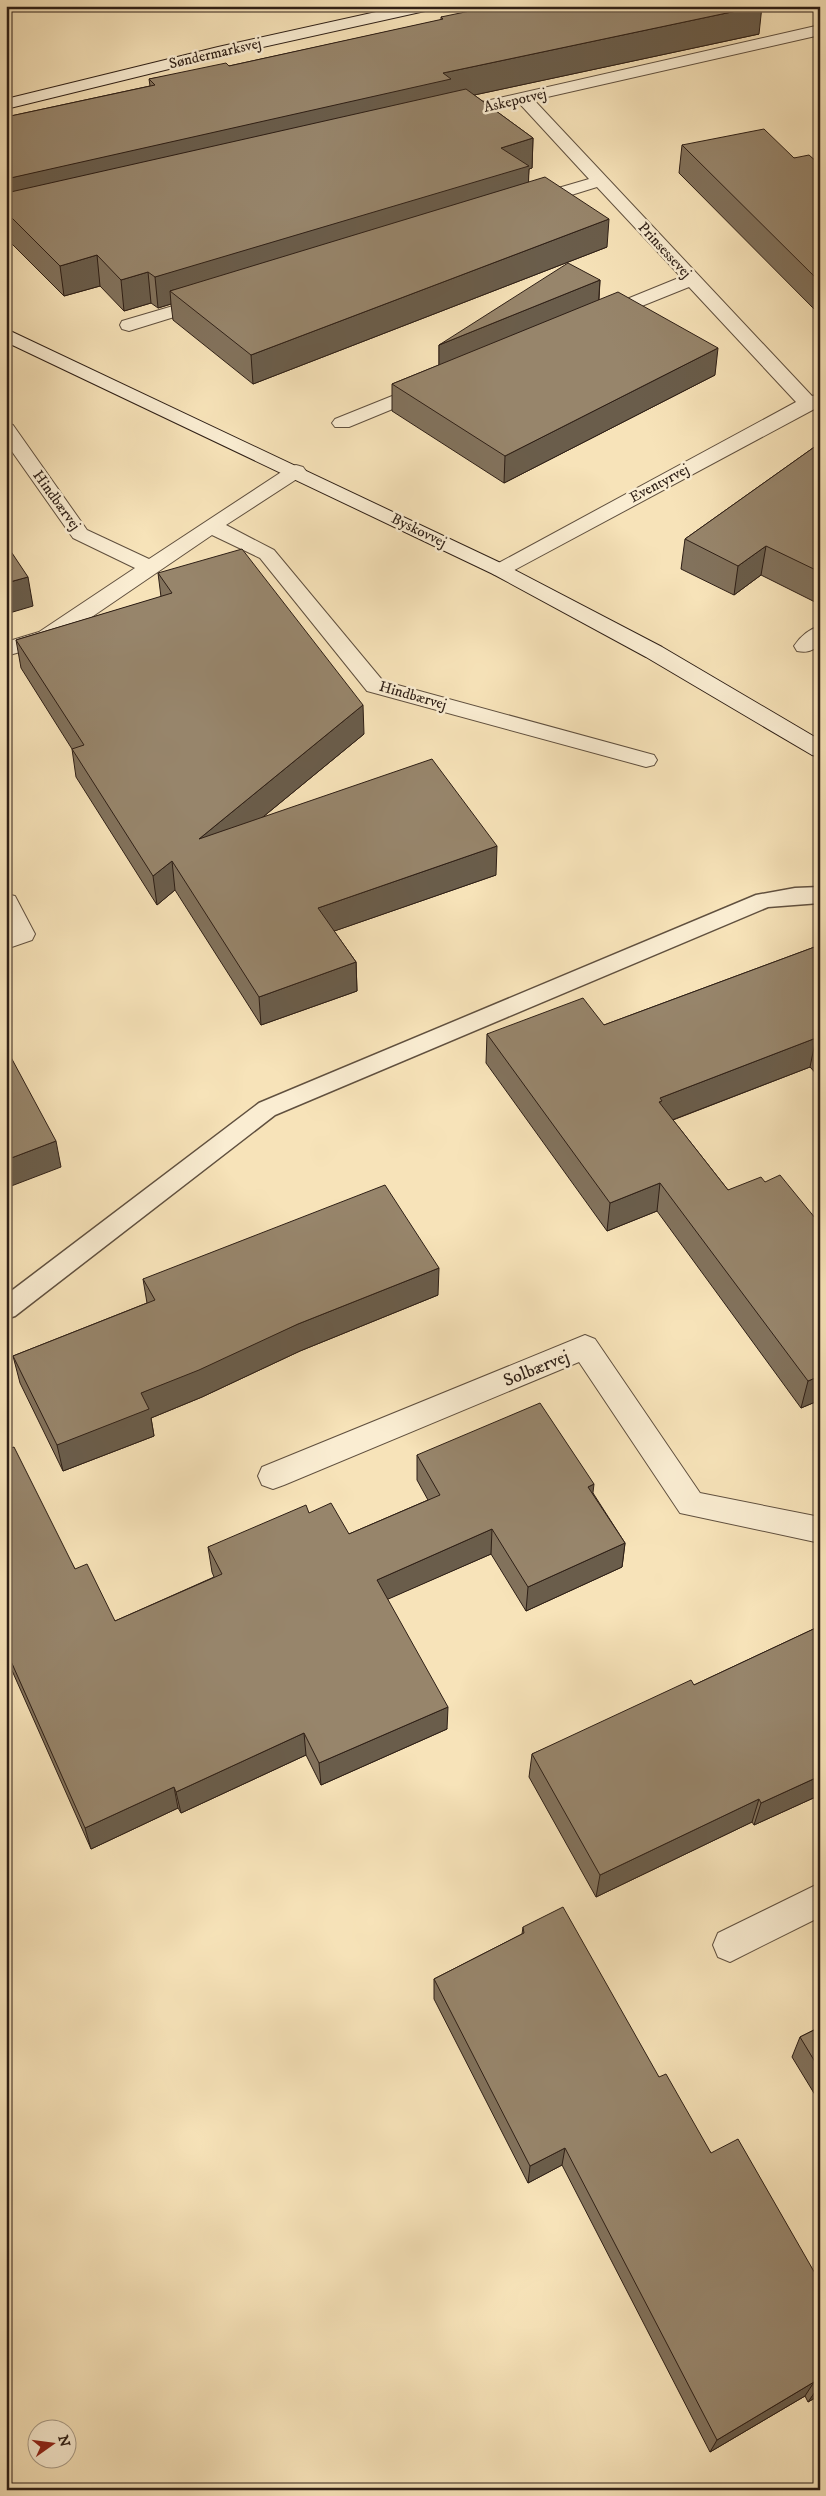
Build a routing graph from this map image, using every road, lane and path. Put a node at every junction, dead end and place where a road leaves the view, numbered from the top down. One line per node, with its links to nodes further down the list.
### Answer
1 (425, 6): 4 (street, Søndermarksvej)
2 (820, 30): 3 (street, Askepotvej)
3 (523, 98): 5 (street, Askepotvej); 6 (street, Prinsessevej)
4 (6, 104)
5 (437, 118)
6 (600, 181): 7 (street); 8 (street, Prinsessevej)
7 (516, 207)
8 (692, 279): 10 (street); 14 (street, Prinsessevej)
9 (223, 296): 11 (street)
10 (582, 324)
11 (129, 325)
12 (6, 335): 17 (street, Byskovvej)
13 (444, 382): 15 (street)
14 (814, 401): 20 (street, Eventyrvej)
15 (342, 423)
16 (6, 429): 19 (street, Hindbærvej)
17 (296, 471): 18 (street); 20 (street, Byskovvej)
18 (211, 526): 19 (street); 23 (street, Hindbærvej)
19 (150, 567): 21 (street)
20 (500, 570): 22 (street, Byskovvej)
21 (6, 649)
22 (820, 750)
23 (646, 760)
24 (820, 896): 27 (lane)
25 (6, 902): 26 (street)
26 (6, 940)
27 (6, 1309)
28 (273, 1476): 29 (street, Solbærvej)
29 (820, 1530)
30 (820, 1899): 31 (street)
31 (730, 1945)

